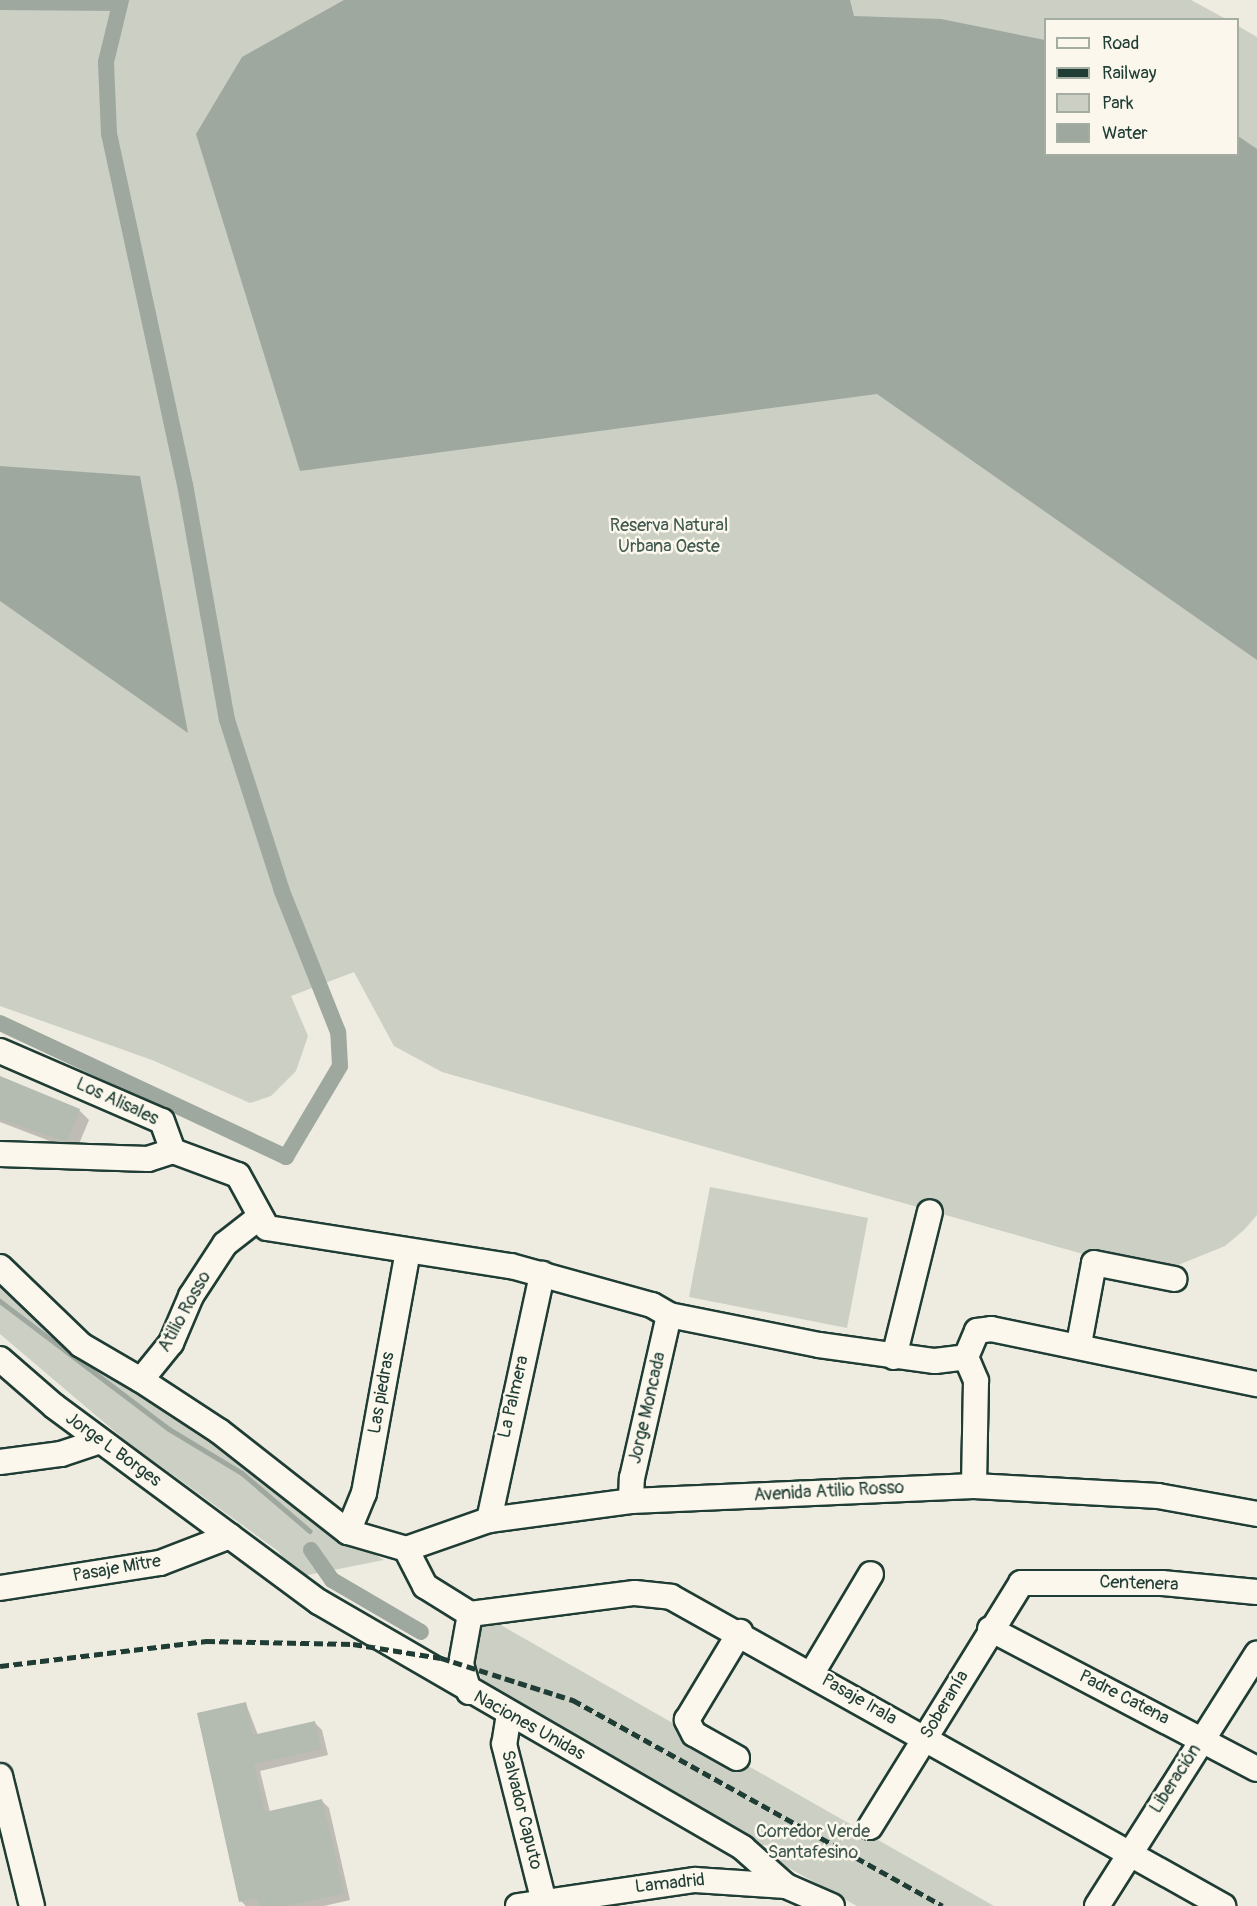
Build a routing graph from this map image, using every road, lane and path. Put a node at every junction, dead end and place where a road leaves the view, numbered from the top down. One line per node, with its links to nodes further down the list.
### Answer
1 (0, 1051): 2 (street, Los Alisales)
2 (173, 1151): 3 (street); 5 (street)
3 (0, 1154)
4 (930, 1212): 12 (street)
5 (257, 1219): 6 (street); 15 (street, Atilio Rosso)
6 (408, 1252): 8 (street); 23 (street, Las piedras)
7 (0, 1268): 15 (street)
8 (542, 1274): 10 (street); 22 (street, La Palmera)
9 (1174, 1279): 11 (street)
10 (669, 1315): 12 (street); 20 (street, Jorge Moncada)
11 (1079, 1344): 13 (street); 16 (street)
12 (894, 1357): 13 (street)
13 (966, 1357): 19 (street)
14 (0, 1359): 17 (street, Jorge L Borges)
15 (141, 1380): 23 (street)
16 (1257, 1384)
17 (100, 1441): 18 (street); 24 (street, Jorge L Borges)
18 (0, 1462)
19 (974, 1486): 20 (street, Avenida Atilio Rosso); 21 (street, Avenida Atilio Rosso)
20 (631, 1501): 22 (street, Avenida Atilio Rosso)
21 (1257, 1514)
22 (489, 1520): 25 (street, Avenida Atilio Rosso)
23 (348, 1532): 25 (street)
24 (230, 1536): 28 (street, Pasaje Mitre); 35 (street, Naciones Unidas)
25 (406, 1549): 30 (street)
26 (871, 1574): 36 (street)
27 (1022, 1583): 29 (street, Centenera); 31 (street, Soberanía)
28 (0, 1588)
29 (1257, 1592)
30 (470, 1614): 32 (street, Pasaje Irala); 33 (street)
31 (990, 1629): 39 (street, Soberanía); 40 (street, Padre Catena)
32 (740, 1632): 36 (street, Pasaje Irala); 41 (street)
33 (462, 1648): 35 (street); 37 (street)
34 (1257, 1654): 40 (street, Liberación)
35 (417, 1659): 37 (street, Naciones Unidas)
36 (812, 1672): 39 (street, Pasaje Irala)
37 (469, 1692): 38 (street, Naciones Unidas)
38 (509, 1714): 46 (street, Naciones Unidas); 47 (street, Salvador Caputo)
39 (925, 1738): 44 (street, Soberanía); 45 (street, Pasaje Irala)
40 (1202, 1738): 42 (street, Padre Catena); 45 (street, Liberación)
41 (737, 1758)
42 (1257, 1768)
43 (0, 1776): 48 (street)
44 (870, 1827)
45 (1128, 1852): 51 (street, Liberación); 52 (street, Pasaje Irala)
46 (786, 1886): 47 (street, Lamadrid); 50 (street, Naciones Unidas)
47 (545, 1904): 49 (street, Lamadrid)
48 (32, 1906)
49 (518, 1906)
50 (832, 1906)
51 (1097, 1906)
52 (1223, 1906)

